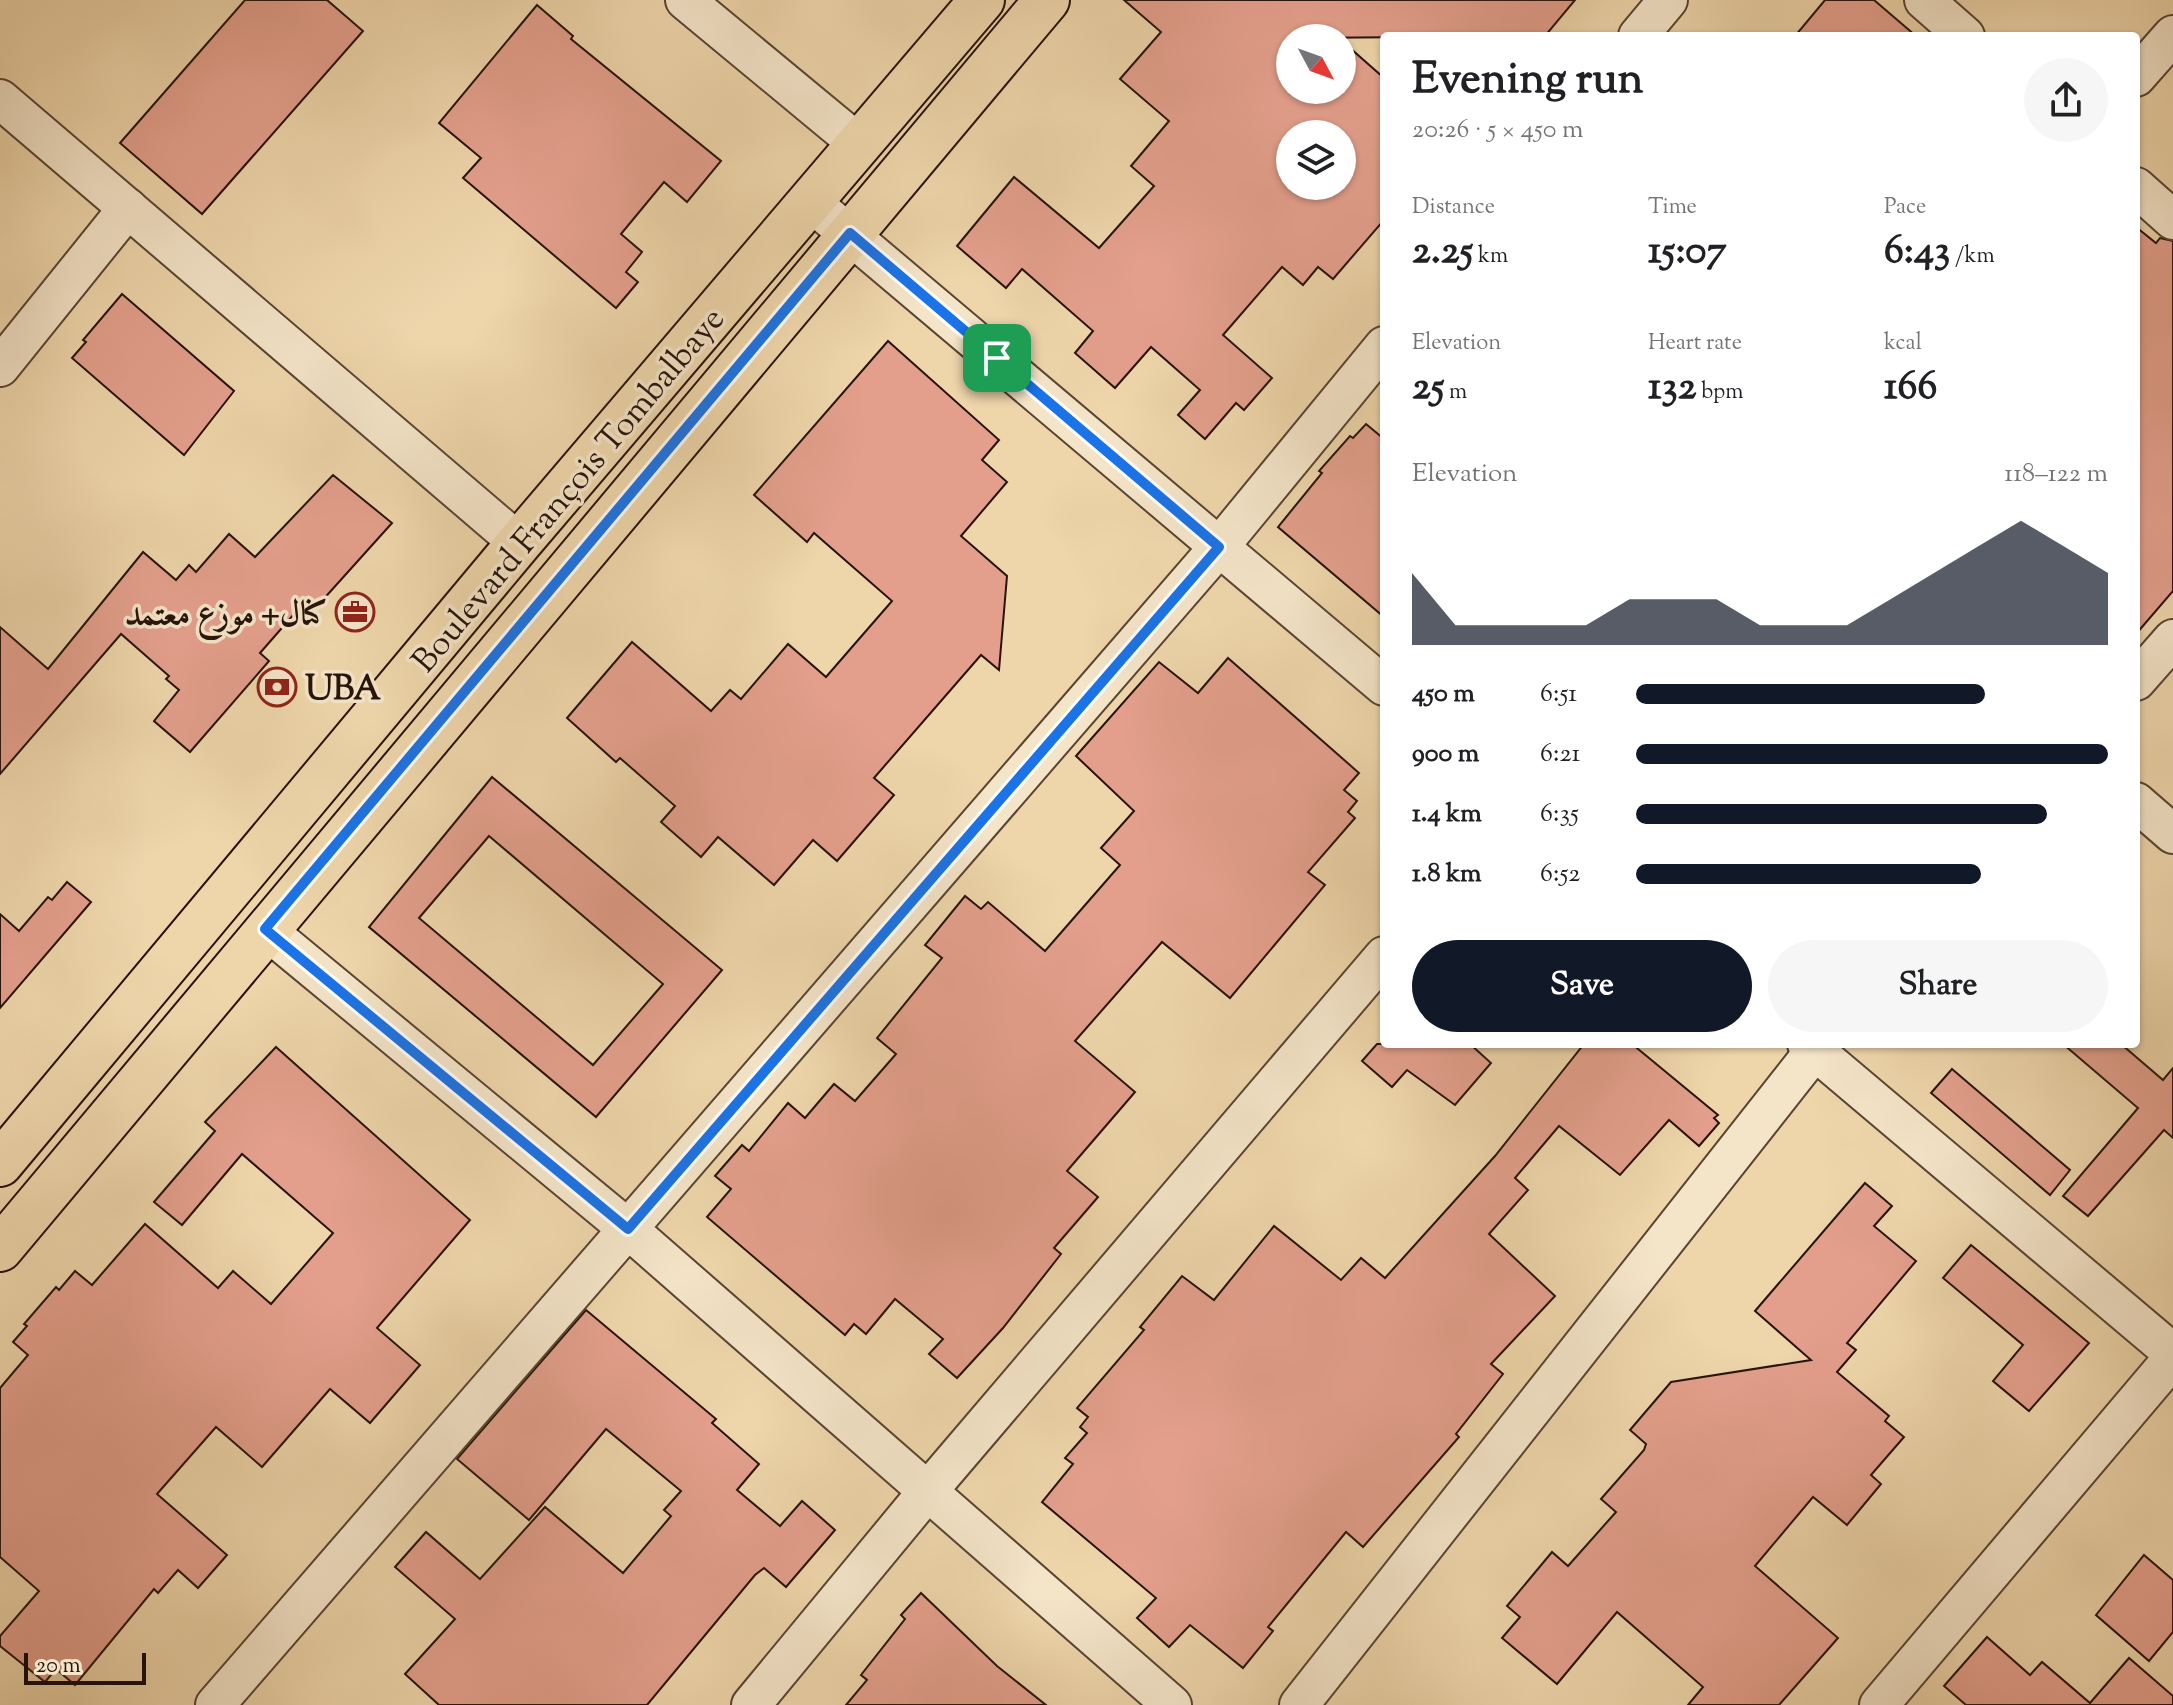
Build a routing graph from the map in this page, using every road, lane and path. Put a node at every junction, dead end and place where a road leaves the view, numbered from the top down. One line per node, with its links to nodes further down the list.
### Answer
1 (685, 0): 11 (street)
2 (982, 0): 11 (main road, Boulevard François Tombalbaye)
3 (1047, 0): 16 (main road, Boulevard François Tombalbaye)
4 (1668, 0): 6 (street)
5 (1924, 0): 7 (street)
6 (1641, 32)
7 (1960, 32)
8 (2173, 35): 9 (street)
9 (2140, 72)
10 (0, 99): 14 (street)
11 (860, 145): 13 (main road, Boulevard François Tombalbaye)
12 (2140, 191): 15 (street)
13 (812, 203): 16 (street); 19 (main road, Boulevard François Tombalbaye)
14 (128, 208): 18 (street); 19 (street)
15 (2173, 220)
16 (850, 233): 20 (street); 26 (main road, Boulevard François Tombalbaye)
17 (1380, 351): 20 (street)
18 (0, 367)
19 (519, 543): 30 (main road, Boulevard François Tombalbaye)
20 (1219, 547): 23 (street); 31 (street)
21 (2173, 639): 22 (street)
22 (2140, 676)
23 (1380, 683)
24 (2140, 805): 25 (street)
25 (2173, 834)
26 (265, 929): 31 (street); 32 (main road, Boulevard François Tombalbaye)
27 (1380, 961): 34 (street)
28 (1812, 1048): 38 (street)
29 (1816, 1048): 33 (street)
30 (0, 1164)
31 (628, 1229): 34 (street); 35 (street)
32 (0, 1249)
33 (2173, 1355): 39 (street)
34 (927, 1492): 36 (street); 37 (street)
35 (215, 1705)
36 (751, 1705)
37 (1172, 1705)
38 (1299, 1705)
39 (1879, 1705)

